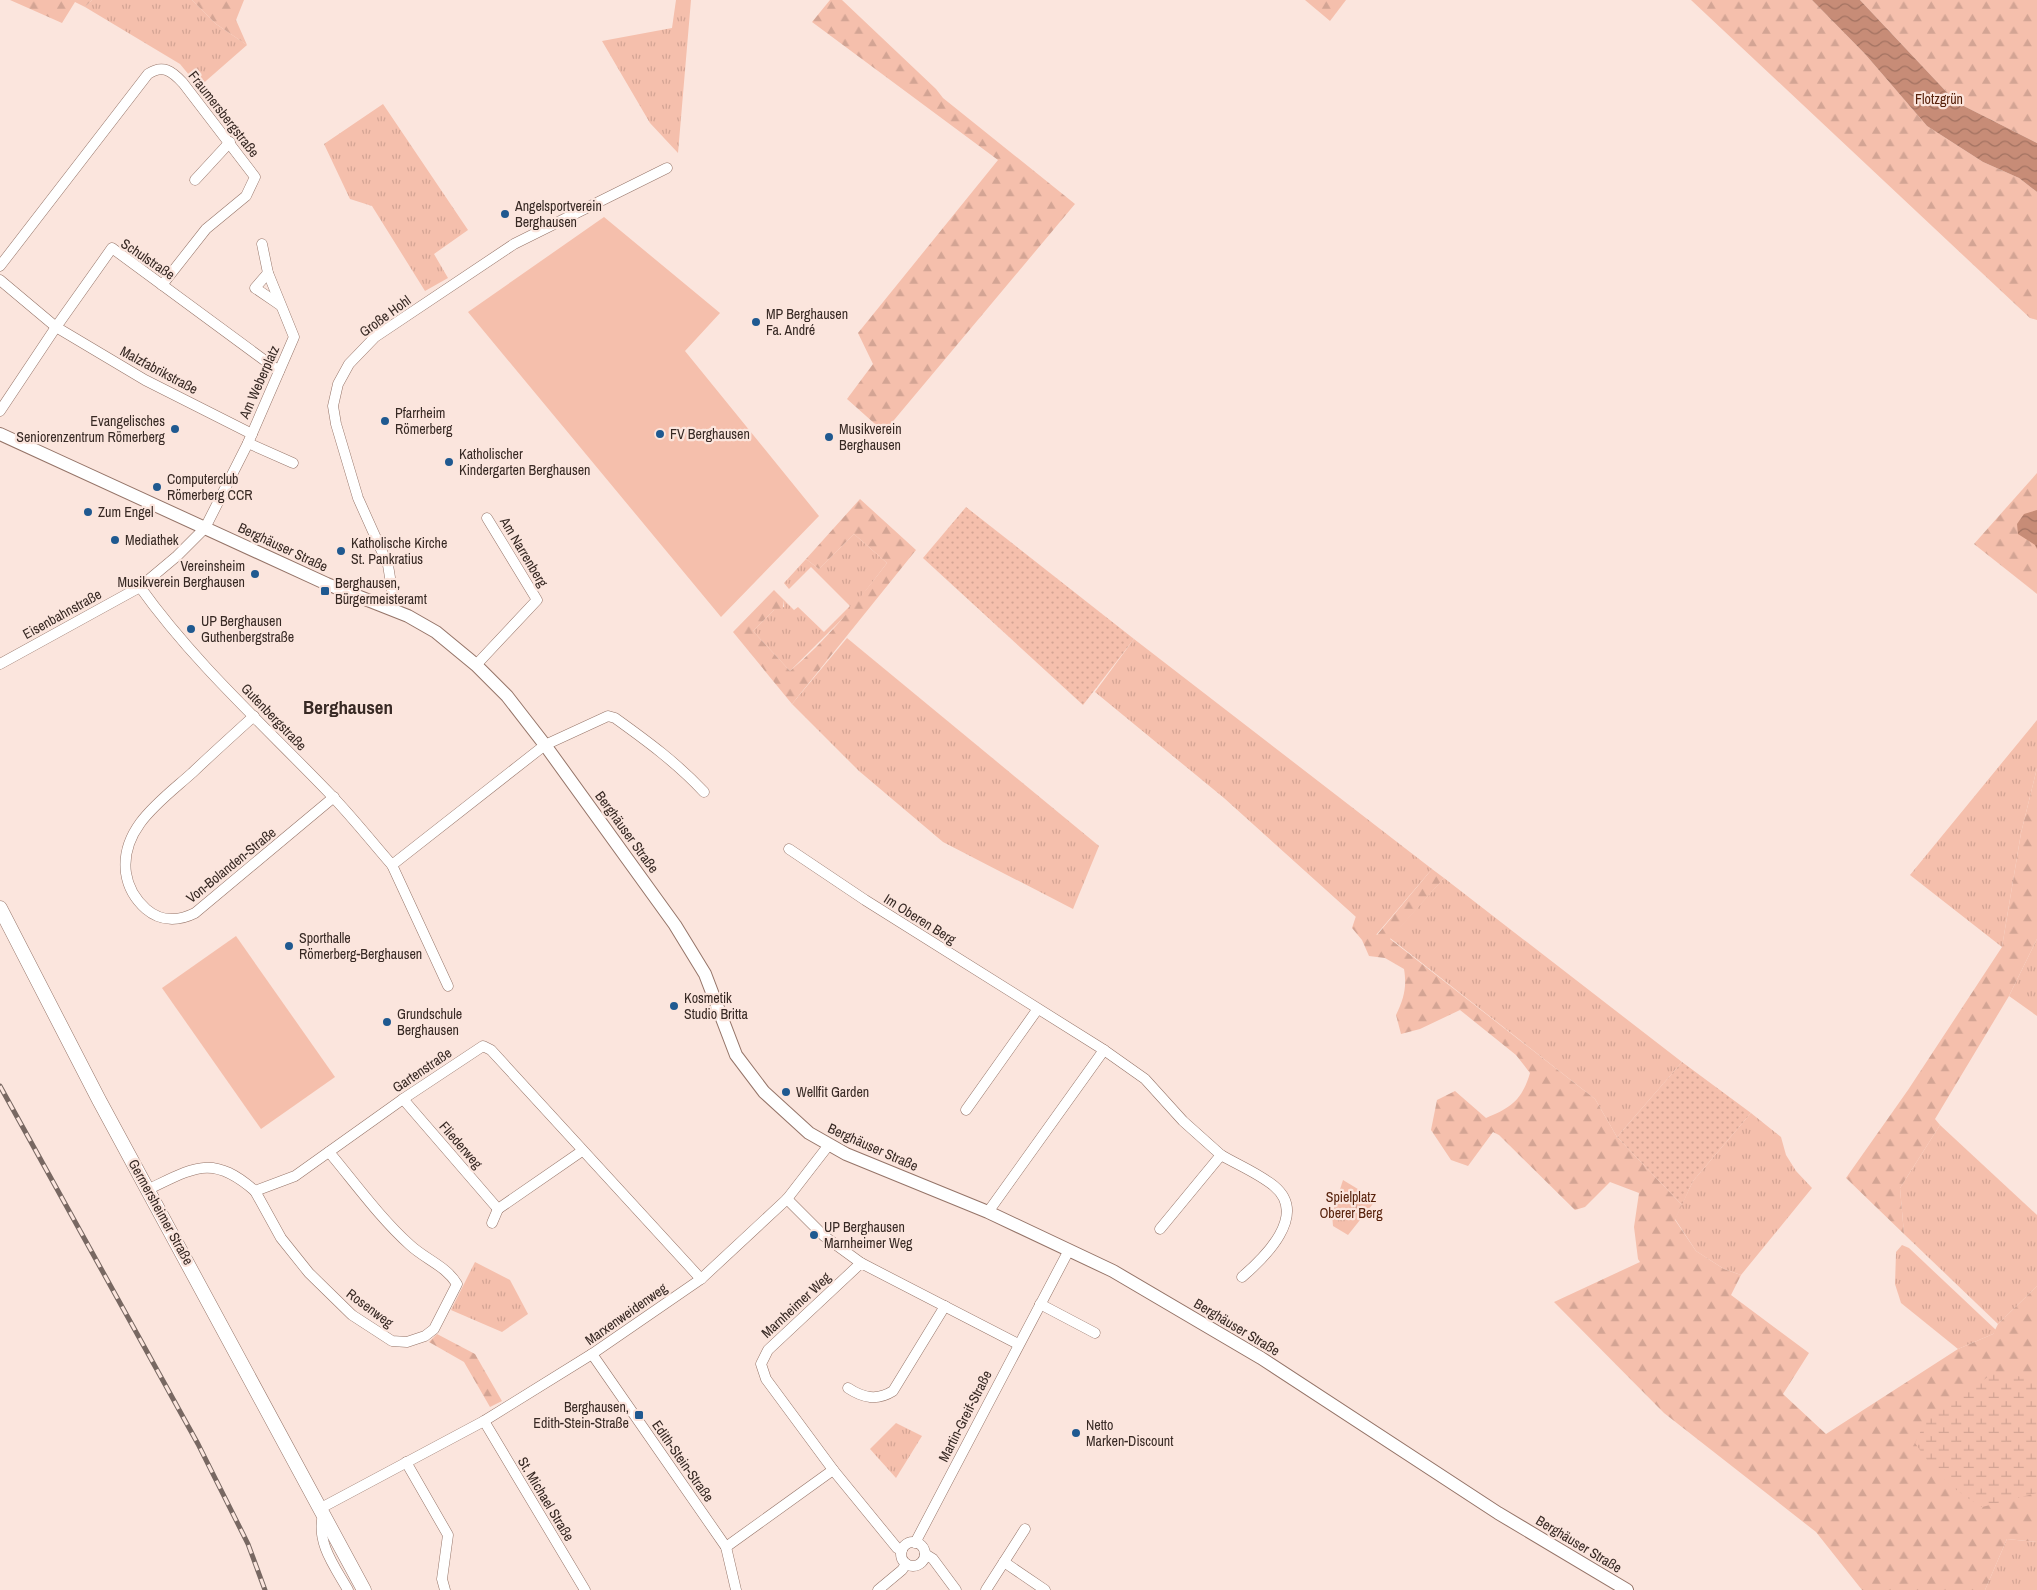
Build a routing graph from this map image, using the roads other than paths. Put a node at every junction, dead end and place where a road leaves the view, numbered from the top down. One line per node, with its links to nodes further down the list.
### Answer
1 (230, 142): 3 (street); 5 (street, Fraumersbergstraße); 8 (street, Fraumersbergstraße)
2 (667, 168): 19 (street, Große Hohl)
3 (195, 180)
4 (262, 244): 6 (street, Am Weberplatz)
5 (0, 266)
6 (268, 274): 9 (street, Am Weberplatz); 9 (street)
7 (0, 280): 10 (street, Malzfabrikstraße)
8 (162, 285): 10 (street, Schulstraße); 11 (street, Schulstraße)
9 (280, 305): 11 (street, Am Weberplatz)
10 (56, 326): 12 (street, Schulstraße); 14 (street, Malzfabrikstraße)
11 (279, 371): 14 (street, Am Weberplatz)
12 (0, 411)
13 (0, 434): 17 (street, Berghäuser Straße)
14 (250, 438): 15 (street); 17 (street, Am Weberplatz)
15 (293, 463)
16 (487, 518): 21 (street, Am Narrenberg)
17 (205, 528): 18 (street, Eisenbahnstraße); 19 (street, Berghäuser Straße)
18 (140, 587): 20 (street, Eisenbahnstraße); 22 (street, Gutenbergstraße)
19 (388, 608): 21 (street, Berghäuser Straße)
20 (0, 664)
21 (476, 665): 23 (street, Berghäuser Straße)
22 (254, 716): 25 (street, Gutenbergstraße); 25 (street, Von-Bolanden-Straße)
23 (545, 745): 24 (street); 27 (street); 34 (street, Berghäuser Straße)
24 (704, 792)
25 (334, 797): 27 (street, Gutenbergstraße)
26 (789, 849): 30 (street, Im Oberen Berg)
27 (392, 865): 29 (street, Gutenbergstraße)
28 (0, 908): 38 (main road, Germersheimer Straße)
29 (448, 986)
30 (1037, 1010): 31 (street, Im Oberen Berg); 33 (street)
31 (1104, 1050): 37 (street, Im Oberen Berg); 42 (street)
32 (403, 1099): 35 (street, Gartenstraße); 36 (street, Gartenstraße); 41 (street, Fliederweg)
33 (966, 1110)
34 (828, 1146): 40 (street, Marxenweidenweg); 42 (street, Berghäuser Straße)
35 (582, 1151): 41 (street); 48 (street, Gartenstraße)
36 (329, 1152): 39 (street, Gartenstraße); 39 (street, Rosenweg)
37 (1221, 1154): 44 (street); 47 (street, Im Oberen Berg)
38 (149, 1189): 39 (street); 58 (main road, Germersheimer Straße)
39 (256, 1191)
40 (787, 1199): 46 (street); 48 (street, Marxenweidenweg)
41 (498, 1209): 43 (street)
42 (988, 1212): 45 (street, Berghäuser Straße)
43 (492, 1223)
44 (1160, 1229)
45 (1069, 1250): 49 (street, Martin-Greif-Straße); 75 (street, Berghäuser Straße)
46 (861, 1263): 50 (street); 57 (street, Marnheimer Weg)
47 (1242, 1277)
48 (701, 1279): 53 (street, Marxenweidenweg)
49 (1040, 1304): 51 (street); 52 (street, Martin-Greif-Straße)
50 (945, 1306): 52 (street); 54 (street)
51 (1095, 1333)
52 (1018, 1344): 60 (street, Martin-Greif-Straße)
53 (592, 1354): 55 (street, Marxenweidenweg); 61 (street, Edith-Stein-Straße)
54 (848, 1388)
55 (484, 1421): 56 (street, Marxenweidenweg); 69 (street, St. Michael Straße)
56 (406, 1462): 58 (street, Marxenweidenweg); 68 (street)
57 (833, 1470): 61 (street); 62 (street, Marnheimer Weg)
58 (322, 1512): 66 (street, Germersheimer Straße); 67 (main road, Germersheimer Straße)
59 (1025, 1529): 64 (street)
60 (915, 1542): 62 (street); 63 (street)
61 (726, 1547): 70 (street, Edith-Stein-Straße)
62 (902, 1550): 65 (street)
63 (925, 1554): 65 (street); 72 (street)
64 (1004, 1562): 73 (street); 74 (street)
65 (906, 1564): 71 (street)
66 (348, 1590)
67 (364, 1590)
68 (445, 1590)
69 (585, 1590)
70 (736, 1590)
71 (878, 1590)
72 (956, 1590)
73 (986, 1590)
74 (1045, 1590)
75 (1627, 1590)

